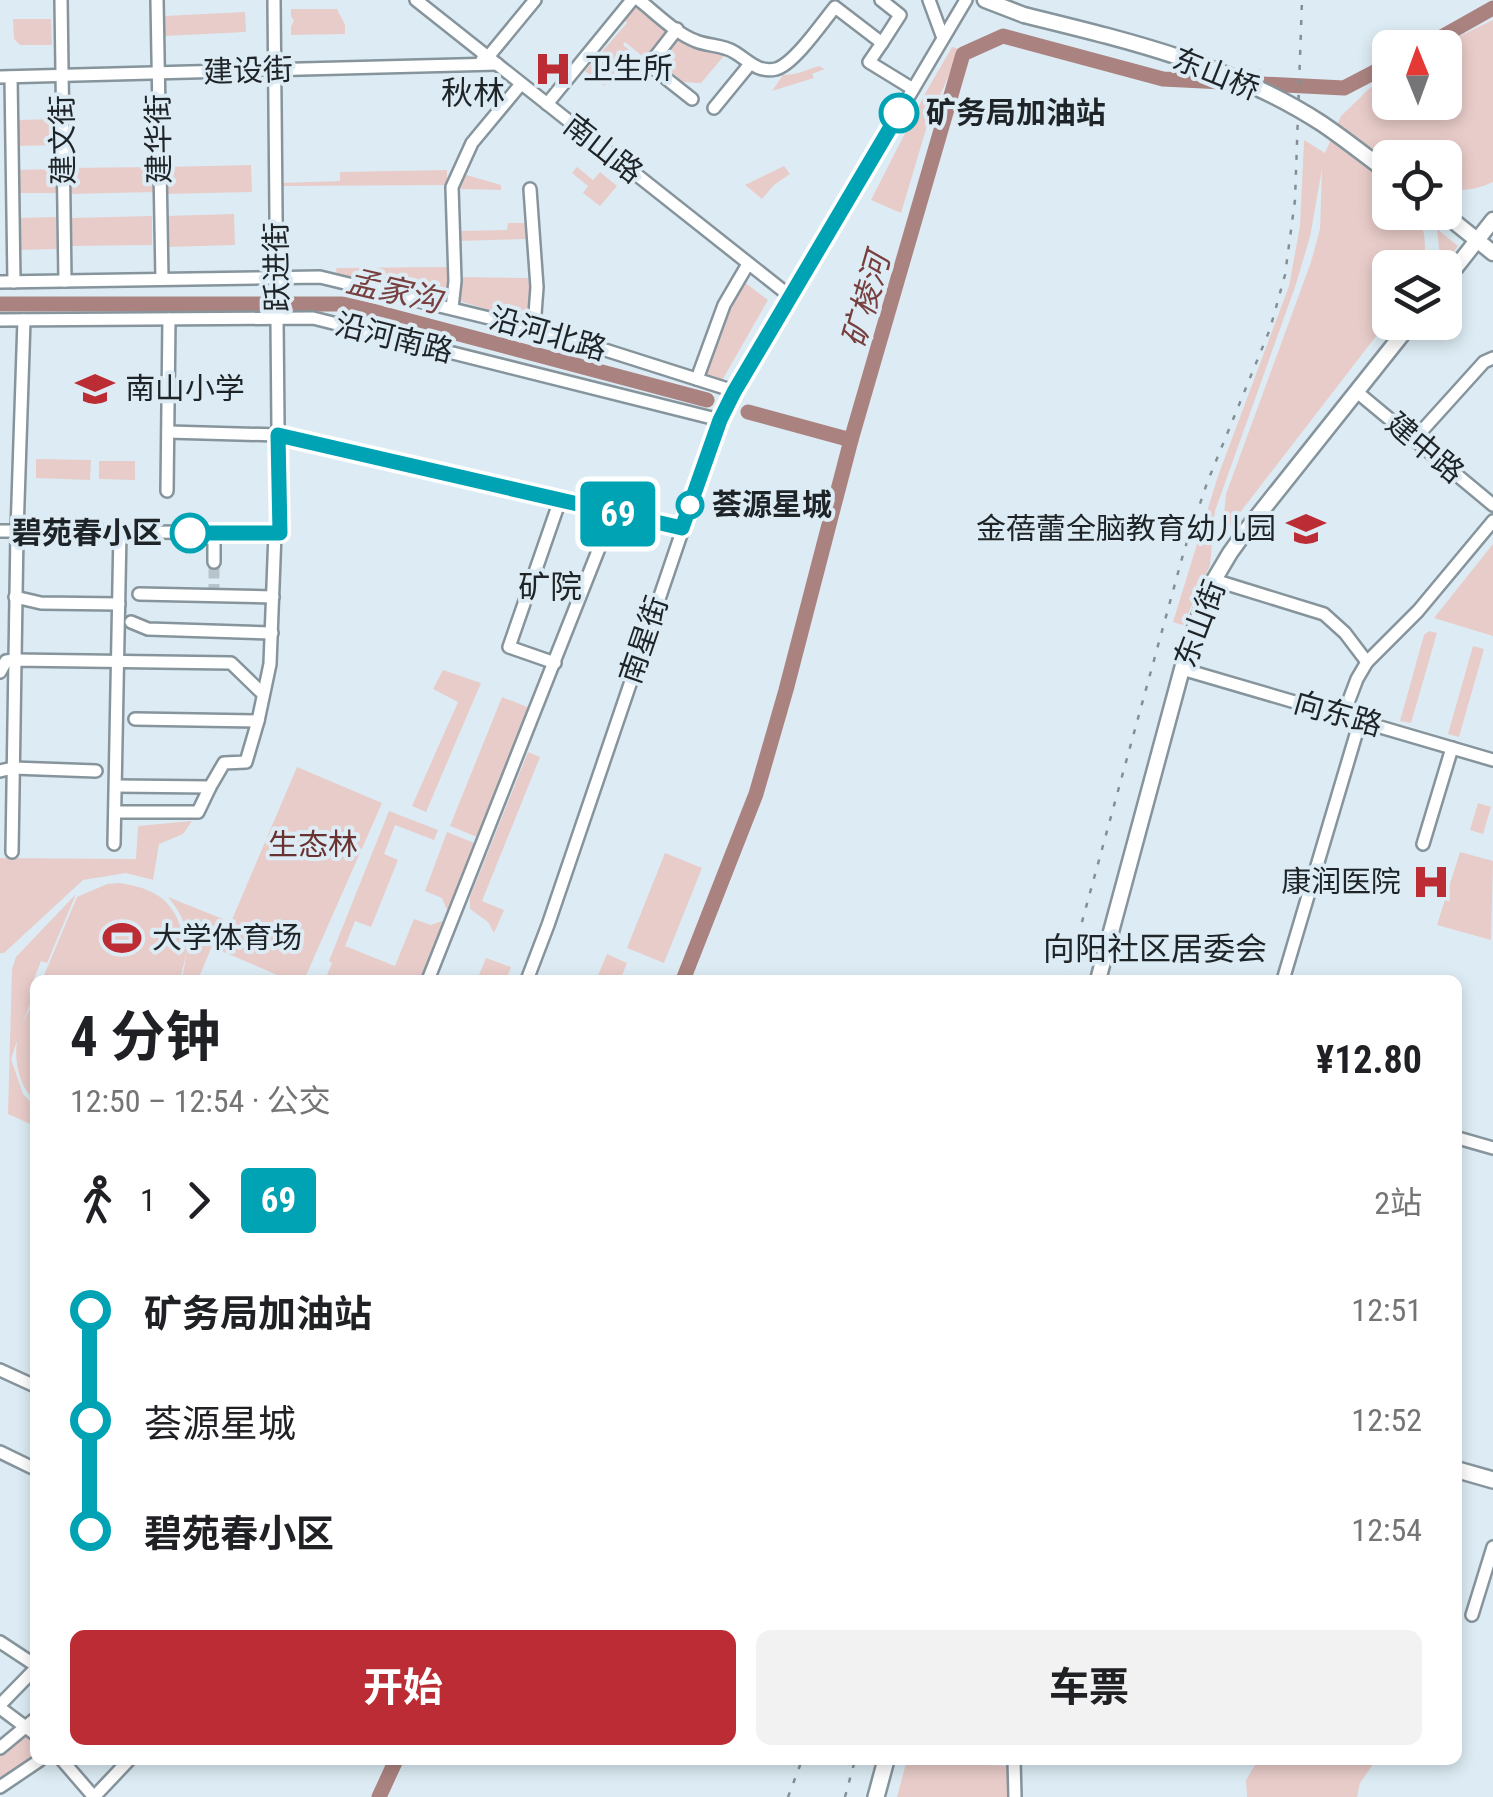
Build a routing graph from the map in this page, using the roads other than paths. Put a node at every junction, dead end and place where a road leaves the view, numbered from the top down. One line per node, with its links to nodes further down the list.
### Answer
1 (61, 0): 18 (street, 建文街)
2 (156, 0): 17 (street, 建华街)
3 (274, 0): 16 (street, 跃进街)
4 (416, 0): 14 (street, 南山路)
5 (535, 0): 14 (street)
6 (881, 0): 13 (street)
7 (929, 0): 12 (street)
8 (966, 0): 12 (street, 南星街)
9 (985, 0): 25 (main road, 东山桥, bridge)
10 (640, 2): 11 (street); 23 (street)
11 (677, 29): 15 (street); 22 (street)
12 (944, 38): 21 (street, 南星街)
13 (882, 43): 15 (street); 21 (street)
14 (492, 60): 16 (street, 建设街); 20 (street, 南山路)
15 (750, 64): 24 (street)
16 (275, 70): 17 (street, 建设街); 34 (street, 跃进街)
17 (158, 73): 18 (street, 建设街); 35 (street, 建华街)
18 (62, 76): 19 (street, 建设街); 36 (street, 建文街)
19 (6, 77): 30 (street)
20 (522, 84): 23 (street, 南山路); 39 (street)
21 (914, 89): 38 (street, 南星街)
22 (692, 99)
23 (548, 104): 33 (street, 南山路)
24 (714, 108)
25 (1372, 161)
26 (530, 189): 44 (street)
27 (1493, 220): 29 (main road)
28 (1462, 227): 29 (main road)
29 (1478, 239): 31 (main road); 32 (main road)
30 (6, 249): 37 (street)
31 (1493, 253)
32 (1462, 259)
33 (748, 264): 38 (street, 南山路); 47 (street)
34 (277, 276): 35 (street, 沿河北路); 39 (street, 沿河北路); 40 (street, 跃进街)
35 (162, 278): 36 (street, 沿河北路)
36 (64, 281): 37 (street, 沿河北路)
37 (7, 282)
38 (790, 297): 48 (street, 南星街)
39 (452, 308): 44 (street, 沿河北路)
40 (277, 316): 41 (street, 沿河南路); 50 (street, 沿河南路); 52 (street, 跃进街)
41 (169, 319): 43 (street, 沿河南路); 51 (street)
42 (0, 320): 43 (street, 沿河南路)
43 (24, 320): 61 (street)
44 (534, 328): 47 (street, 沿河北路)
45 (1398, 340): 49 (main road, 东山街)
46 (1493, 358): 53 (street)
47 (697, 379): 48 (street, 沿河北路)
48 (734, 392): 50 (street, 南星街)
49 (1357, 392): 53 (street, 建中路); 66 (main road, 东山街)
50 (720, 420): 59 (street, 南星街)
51 (168, 432): 52 (street); 54 (street)
52 (278, 435): 55 (street); 64 (street, 跃进街)
53 (1420, 444): 56 (street, 建中路)
54 (167, 491)
55 (560, 500): 57 (street); 76 (street)
56 (1493, 505)
57 (612, 512): 59 (street); 76 (street)
58 (1493, 521): 75 (street)
59 (682, 528): 97 (street, 南星街)
60 (0, 532): 61 (street)
61 (16, 532): 62 (street); 68 (street)
62 (120, 532): 63 (street); 70 (street)
63 (214, 533): 64 (street); 65 (street)
64 (277, 533): 69 (street, 跃进街)
65 (214, 562)
66 (1214, 580): 75 (street); 77 (main road, 东山街)
67 (139, 594): 69 (street)
68 (16, 596): 70 (street); 73 (street)
69 (273, 597): 72 (street, 跃进街)
70 (119, 604): 74 (street)
71 (132, 622): 72 (street)
72 (272, 633): 79 (street, 跃进街)
73 (14, 660): 74 (street); 78 (street); 80 (street)
74 (118, 662): 79 (street); 90 (street)
75 (1367, 662): 81 (street)
76 (555, 663): 96 (street)
77 (1182, 669): 81 (street, 向东路); 98 (main road, 东山街)
78 (0, 672)
79 (263, 694): 84 (street, 跃进街)
80 (14, 714): 82 (street); 88 (street)
81 (1343, 716): 85 (street, 向东路)
82 (0, 719)
83 (135, 719): 84 (street)
84 (258, 721): 91 (street, 跃进街)
85 (1360, 721): 86 (street, 向东路); 99 (street)
86 (1452, 748): 87 (street, 向东路); 94 (street)
87 (1493, 760)
88 (6, 769): 89 (street); 95 (street)
89 (96, 771)
90 (116, 786): 91 (street); 92 (street)
91 (210, 787): 92 (street)
92 (115, 812): 93 (street)
93 (114, 844)
94 (1423, 844)
95 (12, 852)
96 (430, 975)
97 (529, 975)
98 (1099, 975)
99 (1285, 975)
100 (1462, 1139): 101 (street)
101 (1493, 1148)
102 (0, 1370): 103 (street)
103 (30, 1384)
104 (0, 1452): 105 (street)
105 (30, 1467)
106 (1462, 1471): 107 (highway)
107 (1493, 1480)
108 (1493, 1547): 109 (street)
109 (1472, 1615)
110 (0, 1642): 111 (street)
111 (30, 1663)
112 (30, 1673): 113 (street)
113 (0, 1706): 114 (street)
114 (30, 1725)
115 (30, 1729): 116 (street)
116 (0, 1748)
117 (33, 1765): 122 (street)
118 (66, 1765): 123 (street)
119 (124, 1765): 123 (street)
120 (885, 1765): 124 (highway)
121 (1014, 1765): 125 (street)
122 (0, 1787)
123 (94, 1797)
124 (876, 1797)
125 (1015, 1797)

